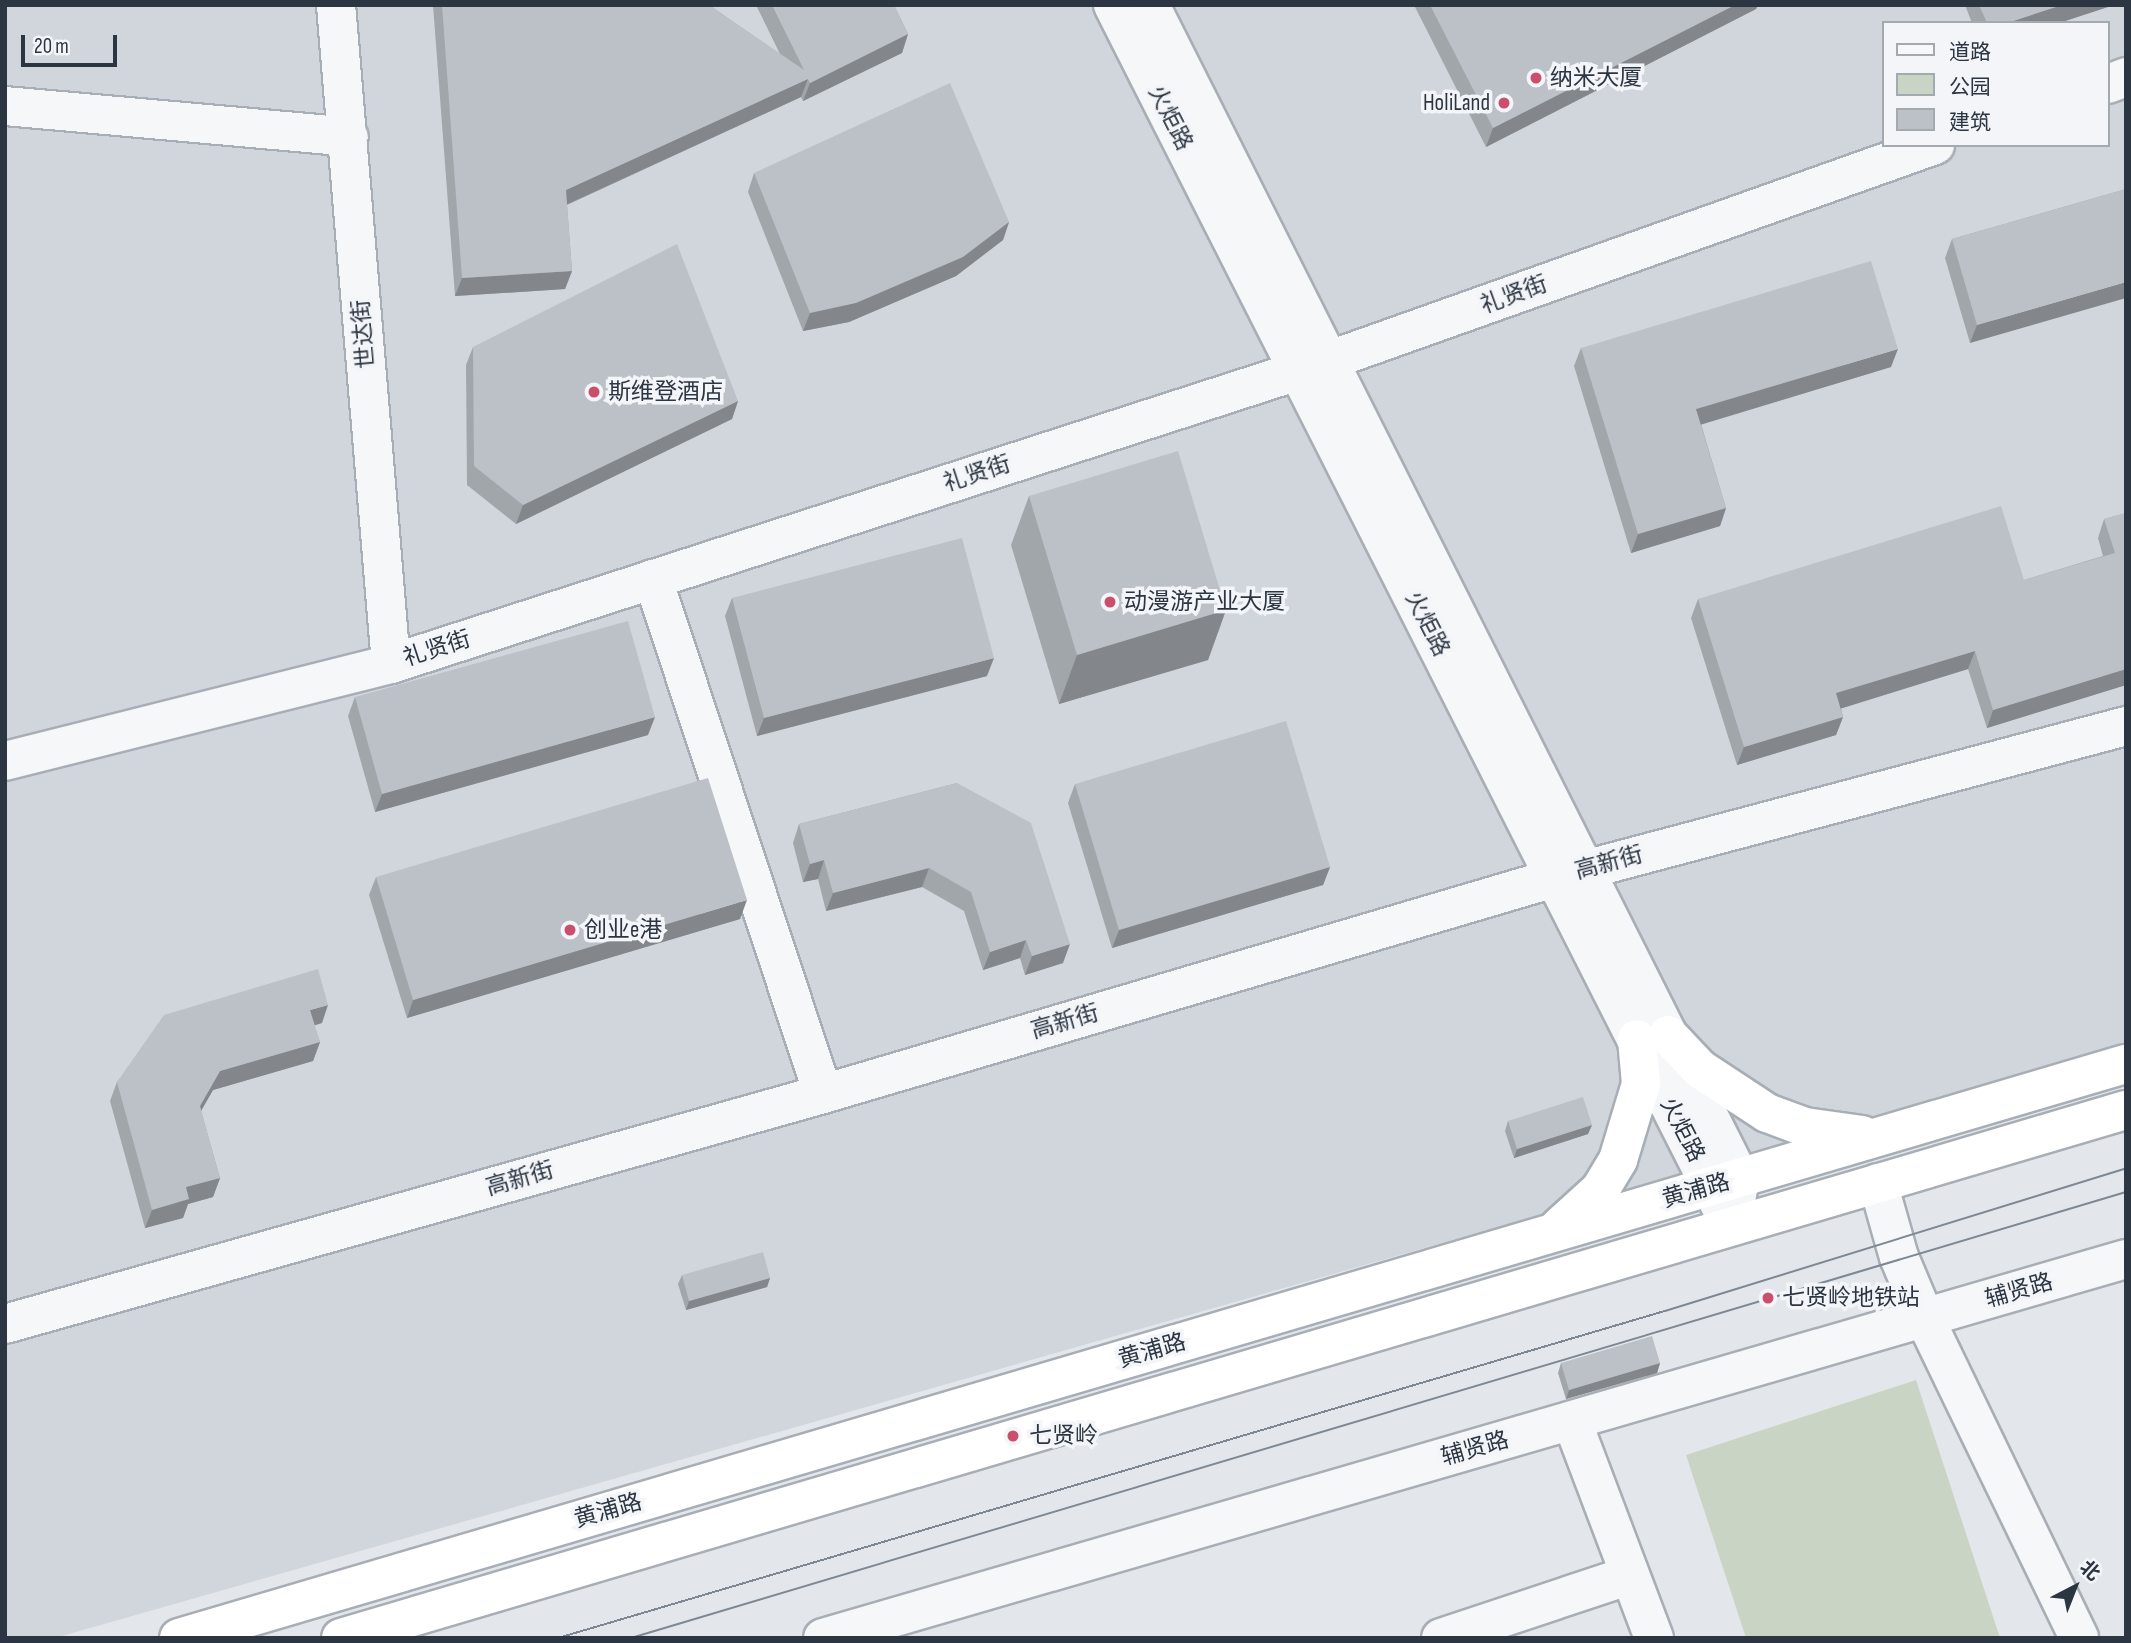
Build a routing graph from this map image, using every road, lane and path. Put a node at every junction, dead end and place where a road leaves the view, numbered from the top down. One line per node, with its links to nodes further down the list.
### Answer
1 (336, 5): 5 (street, 世达街)
2 (1113, 5): 7 (street, 火炬路)
3 (1150, 5): 7 (street, 火炬路)
4 (5, 106): 5 (street)
5 (349, 137): 9 (street, 世达街)
6 (1929, 147): 7 (street, 礼贤街)
7 (1313, 366): 8 (street, 礼贤街); 12 (street, 火炬路)
8 (653, 579): 9 (street, 礼贤街); 15 (street)
9 (391, 664): 11 (street, 礼贤街)
10 (2126, 726): 12 (street, 高新街)
11 (5, 761)
12 (1570, 873): 13 (street, 火炬路); 15 (street, 高新街)
13 (1653, 1037): 17 (highway); 18 (street, 火炬路); 21 (highway)
14 (2126, 1064): 17 (highway, 黄浦路)
15 (823, 1094): 24 (street, 高新街)
16 (2126, 1110): 19 (highway, 黄浦路)
17 (1881, 1136): 18 (highway, 黄浦路)
18 (1726, 1182): 20 (street); 21 (highway, 黄浦路)
19 (1878, 1183): 20 (highway, 黄浦路); 23 (street)
20 (1731, 1227): 28 (highway, 黄浦路)
21 (1548, 1234): 27 (highway, 黄浦路)
22 (2126, 1259): 23 (street, 辅贤路)
23 (1925, 1319): 25 (street, 辅贤路); 32 (street)
24 (5, 1324)
25 (1572, 1421): 26 (street); 29 (street, 辅贤路)
26 (1630, 1575): 30 (street); 31 (street)
27 (178, 1638)
28 (341, 1638)
29 (823, 1638)
30 (1441, 1638)
31 (1654, 1638)
32 (2079, 1638)

